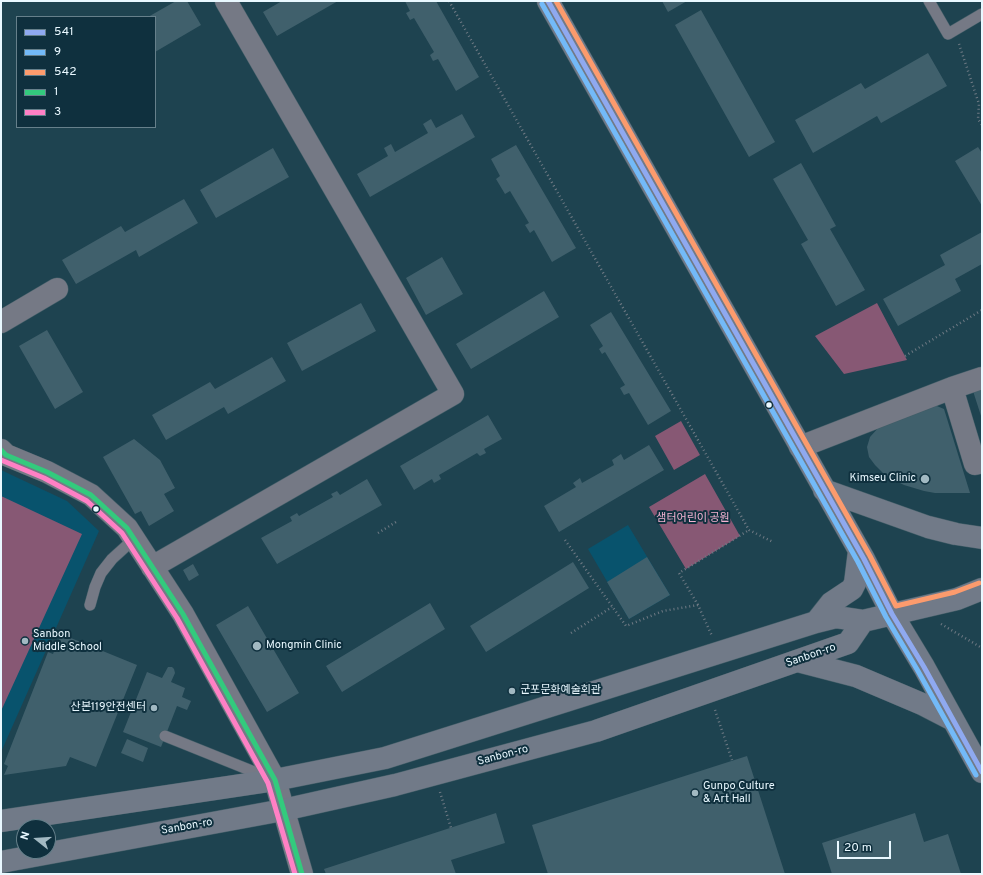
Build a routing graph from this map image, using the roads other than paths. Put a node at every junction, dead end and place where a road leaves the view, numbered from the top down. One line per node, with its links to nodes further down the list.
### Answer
1 (226, 1): 16 (street)
2 (548, 1): 9 (street)
3 (929, 1): 4 (lane)
4 (982, 14)
5 (57, 289): 6 (street)
6 (1, 322)
7 (982, 378): 8 (street)
8 (952, 388): 9 (street); 11 (street)
9 (800, 447): 12 (street)
10 (1, 450): 14 (street)
11 (979, 463)
12 (824, 490): 13 (street); 15 (street)
13 (982, 538)
14 (134, 539): 16 (street); 18 (lane)
15 (859, 551): 19 (street); 21 (street)
16 (152, 566): 26 (street)
17 (982, 590): 19 (street)
18 (90, 605)
19 (892, 614): 20 (street); 23 (street)
20 (863, 621): 21 (street); 22 (street, Sanbon-ro)
21 (816, 622): 26 (street)
22 (798, 661): 23 (street); 27 (street, Sanbon-ro)
23 (953, 720): 25 (street)
24 (165, 736): 26 (lane)
25 (982, 772)
26 (274, 780): 27 (street); 28 (street)
27 (283, 810): 29 (street, Sanbon-ro); 30 (street)
28 (1, 821)
29 (1, 862)
30 (302, 874)

